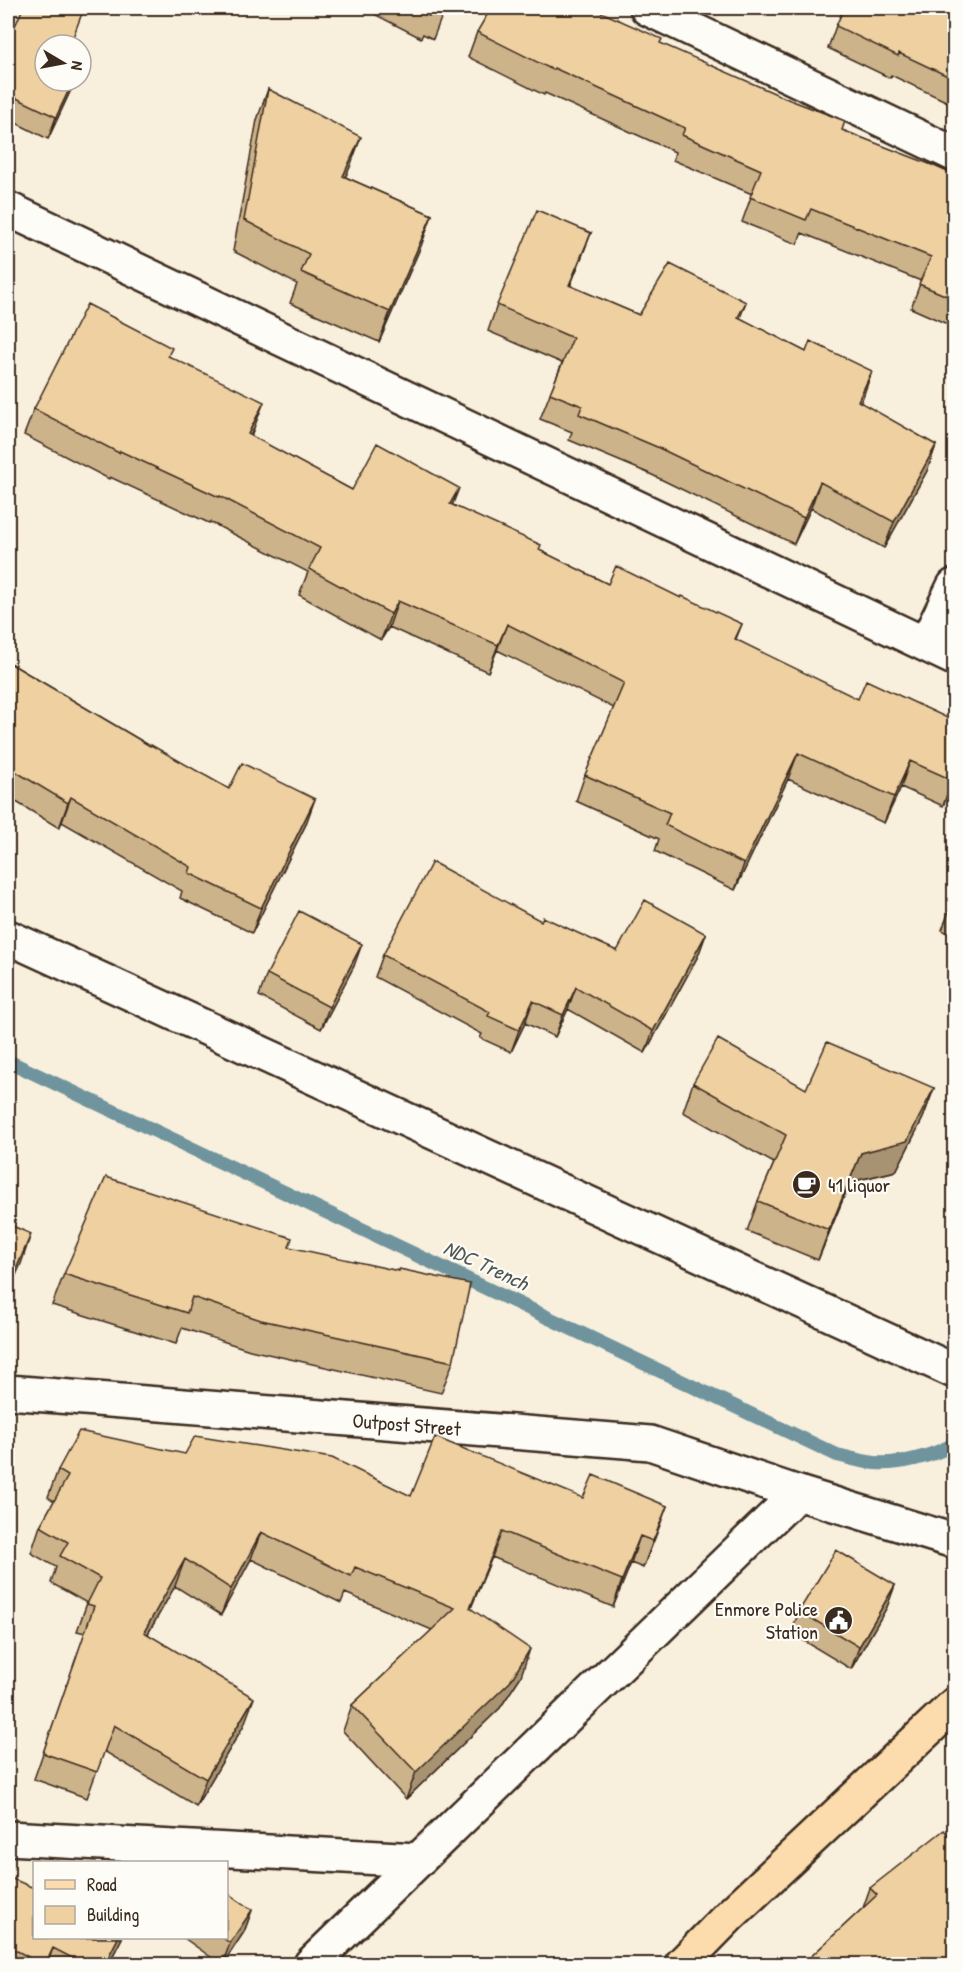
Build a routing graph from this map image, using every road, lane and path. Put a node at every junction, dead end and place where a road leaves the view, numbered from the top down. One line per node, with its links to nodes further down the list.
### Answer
1 (647, 8): 2 (street)
2 (954, 154)
3 (8, 209): 5 (street)
4 (954, 586): 5 (street)
5 (940, 651)
6 (8, 937): 7 (street)
7 (954, 1371)
8 (8, 1392): 9 (street, Outpost Street)
9 (798, 1493): 10 (street, Outpost Street); 13 (street)
10 (954, 1541)
11 (954, 1705): 15 (main road)
12 (8, 1838): 13 (street)
13 (418, 1860): 14 (street)
14 (311, 1965)
15 (682, 1965)

